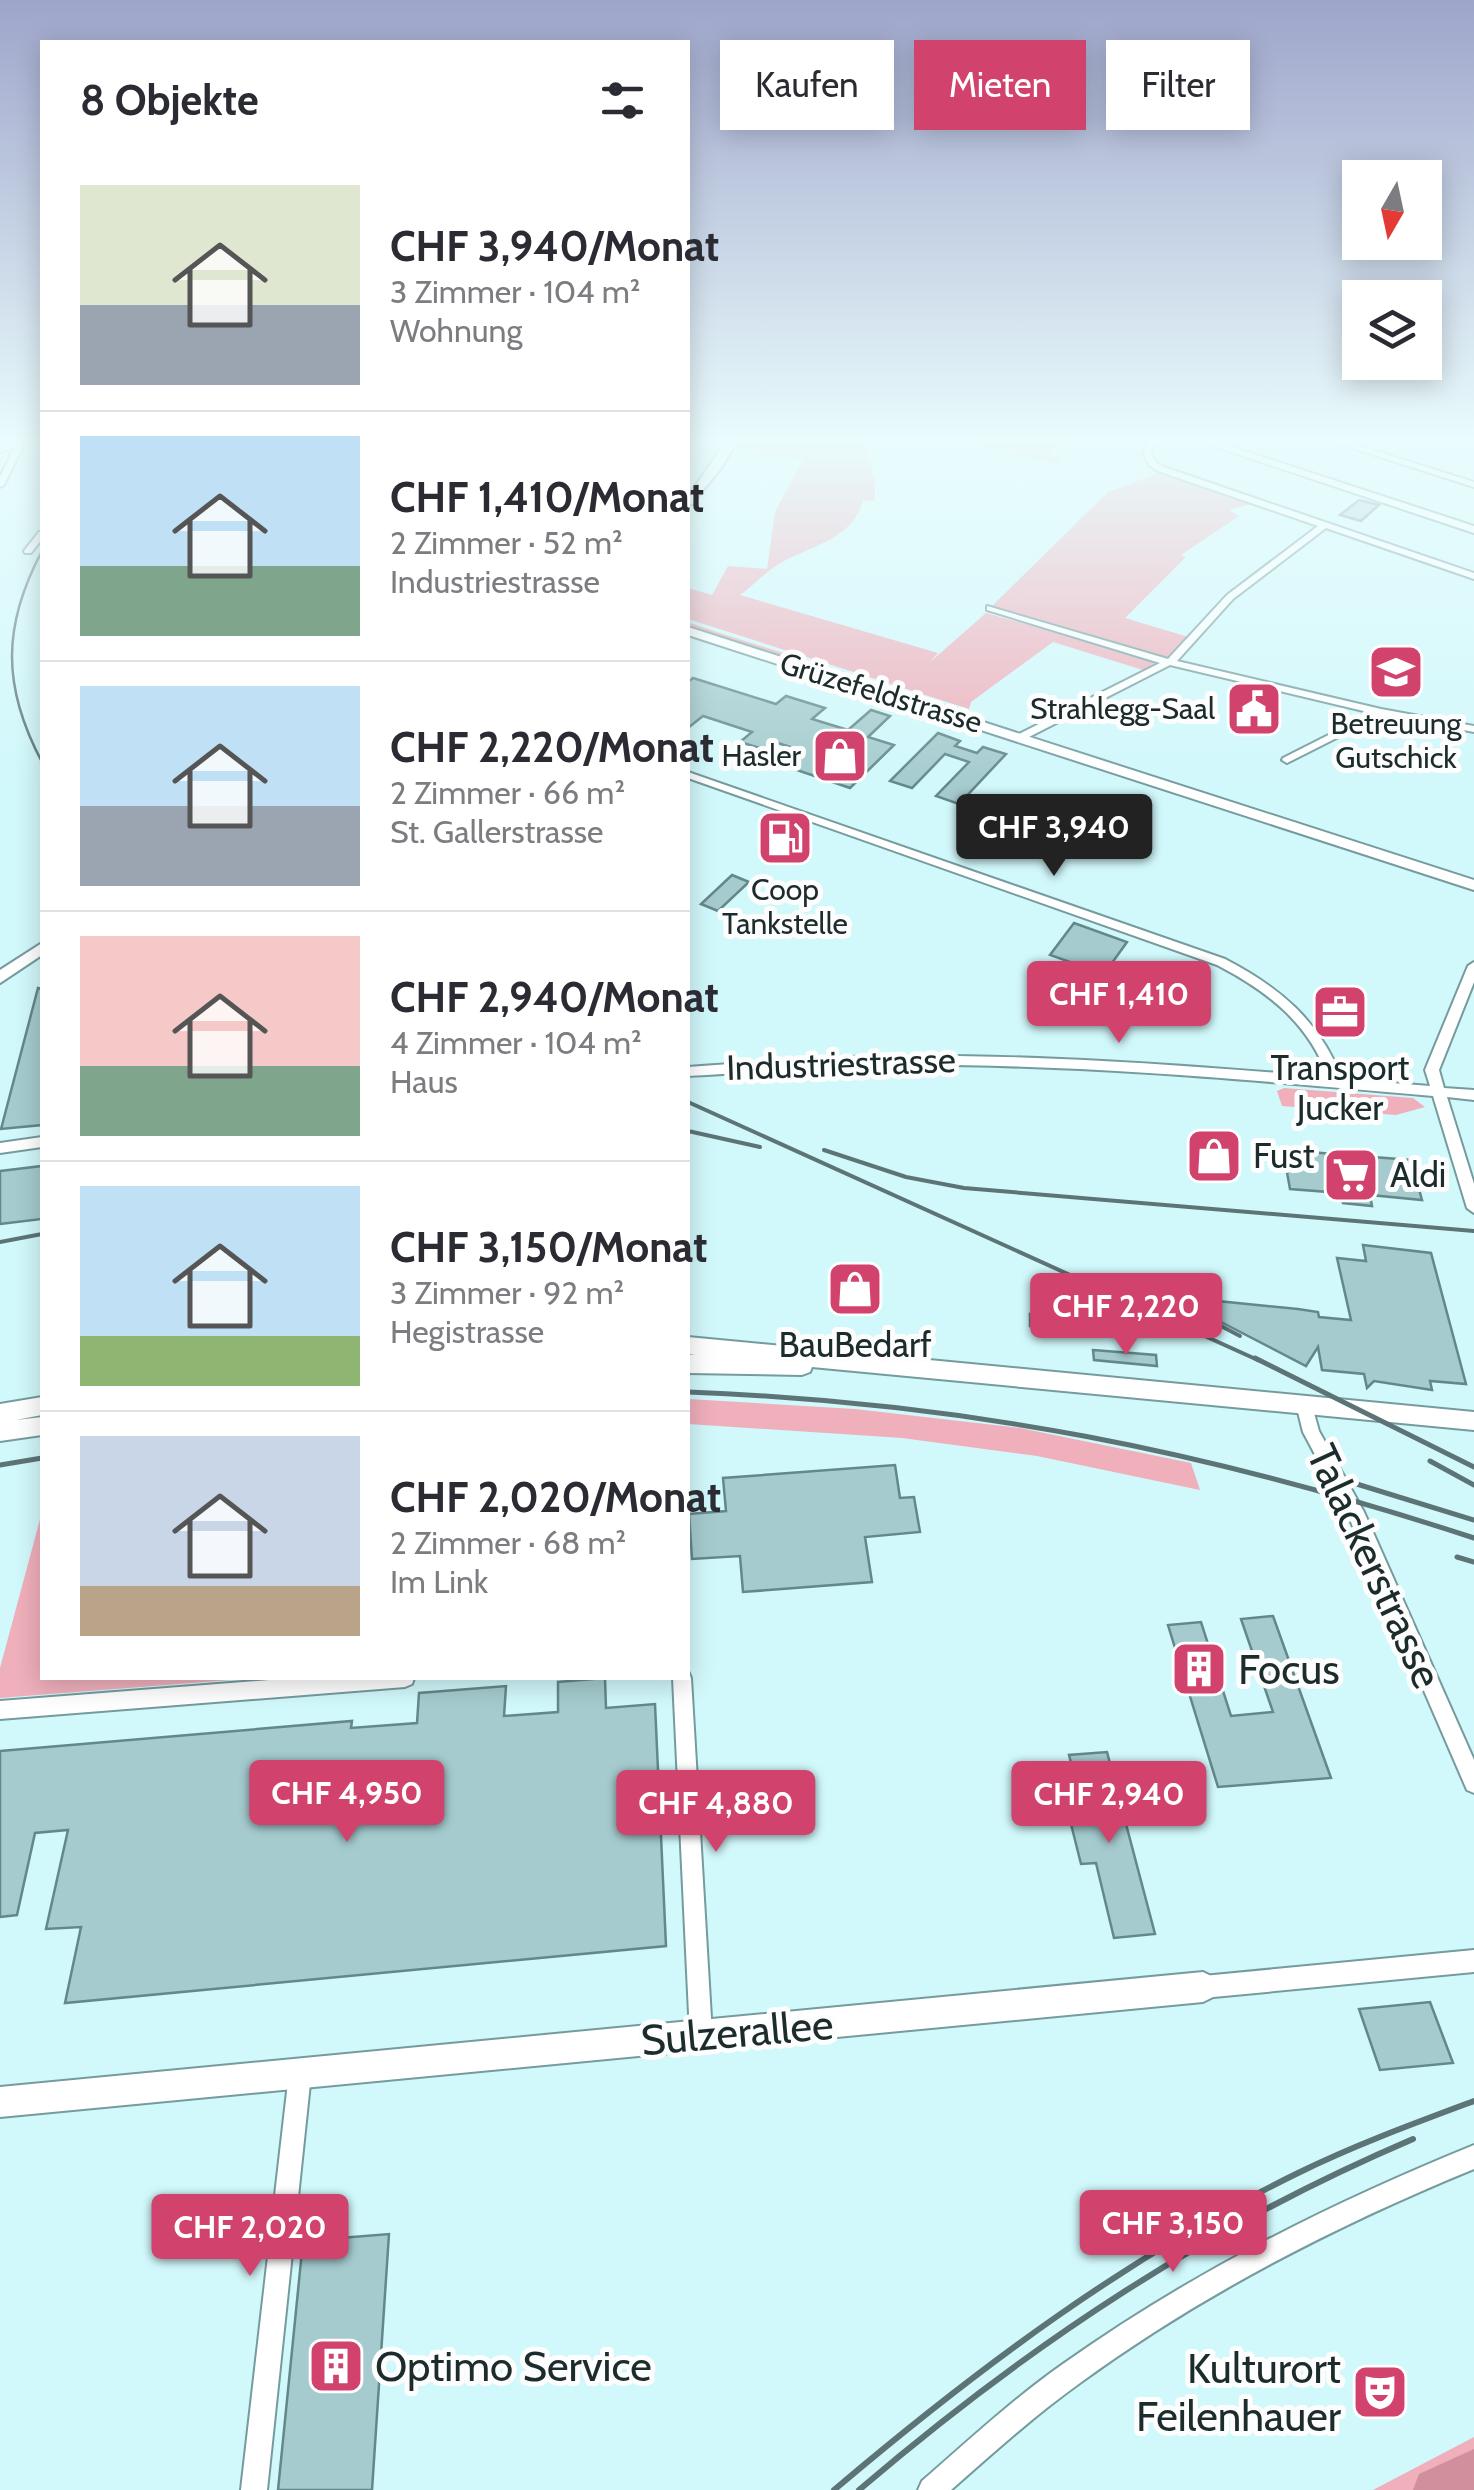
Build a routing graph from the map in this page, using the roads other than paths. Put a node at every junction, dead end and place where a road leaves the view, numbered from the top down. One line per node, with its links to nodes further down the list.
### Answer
1 (1285, 554): 6 (street)
2 (1408, 554): 3 (street)
3 (1474, 576)
4 (990, 608): 6 (street)
5 (690, 632): 9 (main road, Grüzefeldstrasse)
6 (1173, 660): 7 (street); 9 (street)
7 (1382, 712): 8 (street); 10 (street)
8 (1474, 729)
9 (1021, 737): 12 (main road, Grüzefeldstrasse)
10 (1287, 760)
11 (690, 776): 17 (street)
12 (1474, 885)
13 (40, 949): 15 (main road)
14 (1474, 966): 18 (street)
15 (0, 978)
16 (690, 1072): 17 (street, Industriestrasse)
17 (1337, 1084): 18 (street, Industriestrasse)
18 (1439, 1092): 19 (street, Industriestrasse); 24 (street)
19 (1474, 1095)
20 (40, 1139): 22 (street)
21 (40, 1139): 23 (street)
22 (0, 1140)
23 (0, 1148)
24 (1474, 1208)
25 (690, 1346): 27 (main road)
26 (690, 1364): 27 (main road)
27 (864, 1365): 28 (main road)
28 (1304, 1404): 31 (main road); 37 (street, Talackerstrasse)
29 (40, 1406): 30 (main road)
30 (0, 1413)
31 (1474, 1420)
32 (40, 1426): 33 (main road)
33 (0, 1432)
34 (380, 1680): 36 (street)
35 (682, 1680): 40 (street)
36 (0, 1710)
37 (1474, 1783)
38 (1474, 1962): 39 (street, Sulzerallee)
39 (1203, 1987): 40 (main road, Sulzerallee)
40 (701, 2035): 41 (main road, Sulzerallee)
41 (300, 2074): 42 (main road, Sulzerallee); 44 (street)
42 (0, 2102)
43 (1474, 2157): 45 (street)
44 (254, 2490)
45 (931, 2490)

